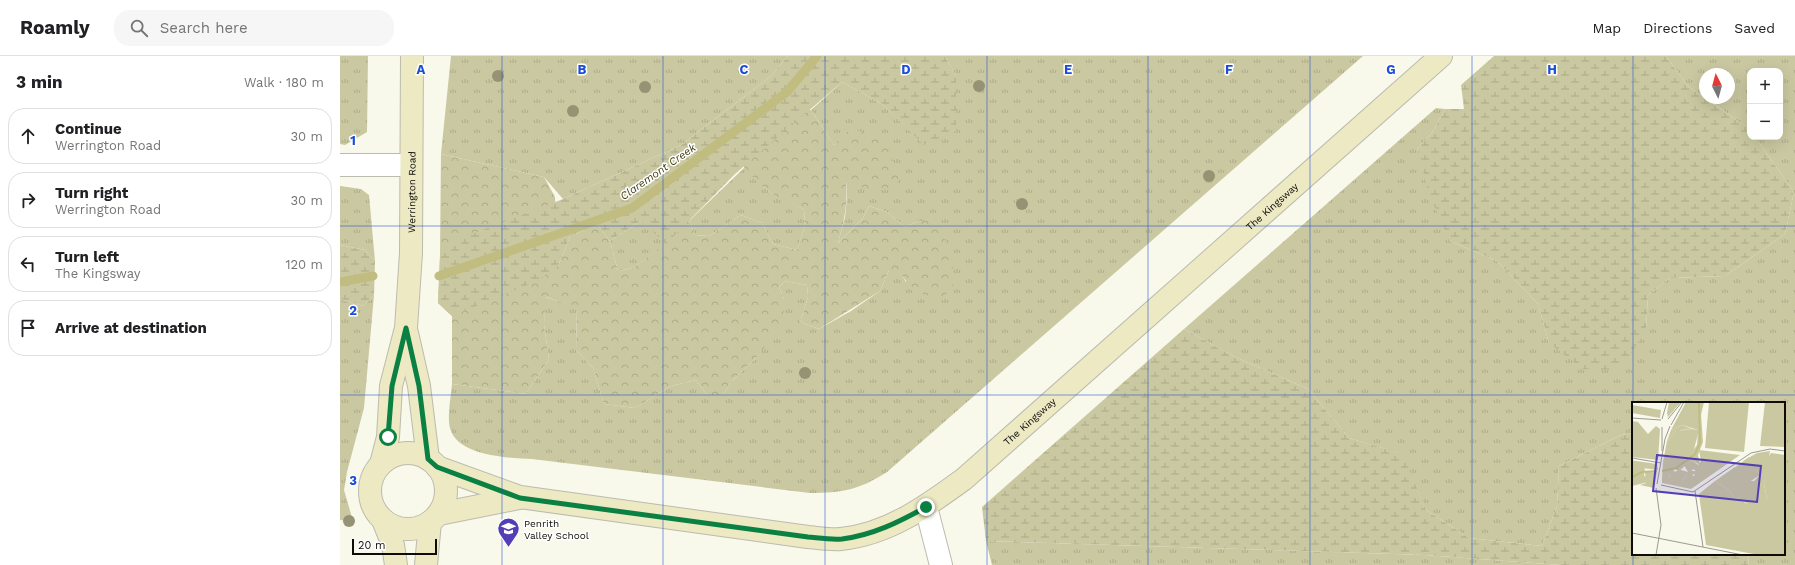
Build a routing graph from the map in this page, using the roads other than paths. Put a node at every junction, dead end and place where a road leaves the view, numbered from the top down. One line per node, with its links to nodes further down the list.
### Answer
1 (412, 56): 4 (street, Werrington Road)
2 (1441, 56): 9 (street, The Kingsway)
3 (340, 165): 4 (street)
4 (411, 165): 5 (street, Werrington Road)
5 (406, 328): 6 (street, Werrington Road); 7 (street, Werrington Road)
6 (432, 463): 7 (street); 8 (street, The Kingsway); 10 (street)
7 (381, 464): 11 (street)
8 (520, 498): 9 (street, The Kingsway); 10 (street, The Kingsway)
9 (926, 507): 14 (street)
10 (434, 518): 11 (street); 13 (street)
11 (383, 520): 12 (street)
12 (396, 565)
13 (426, 565)
14 (940, 565)

